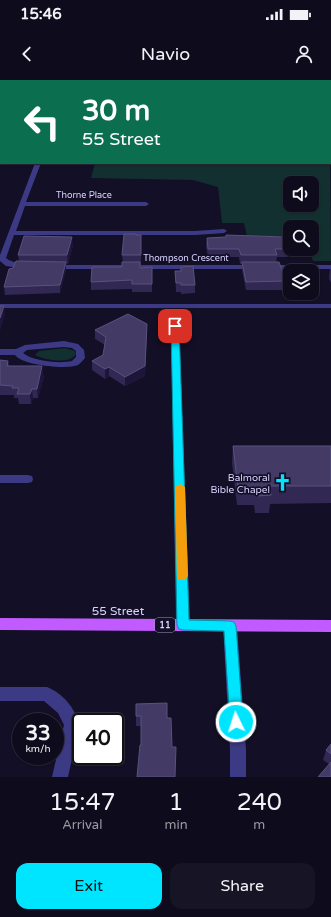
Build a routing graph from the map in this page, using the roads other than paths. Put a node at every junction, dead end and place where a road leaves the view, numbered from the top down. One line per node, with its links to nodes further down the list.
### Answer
1 (38, 164): 2 (street)
2 (22, 204): 3 (street, Thorne Place); 5 (street)
3 (146, 204)
4 (224, 231): 5 (street)
5 (11, 233): 6 (street)
6 (2, 265): 7 (street)
7 (35, 267)
8 (43, 267): 9 (street, Thompson Crescent)
9 (331, 267)
10 (0, 306): 11 (street)
11 (331, 306)
12 (175, 326): 18 (street)
13 (0, 352): 14 (street)
14 (18, 352): 14 (street)
15 (0, 479): 16 (street)
16 (28, 479)
17 (0, 624): 18 (main road, 55 Street / 11)
18 (183, 625): 19 (main road, 55 Street / 11)
19 (230, 626): 20 (main road, 55 Street / 11); 23 (street)
20 (331, 626)
21 (0, 694): 22 (street)
22 (60, 777)
23 (238, 777)

